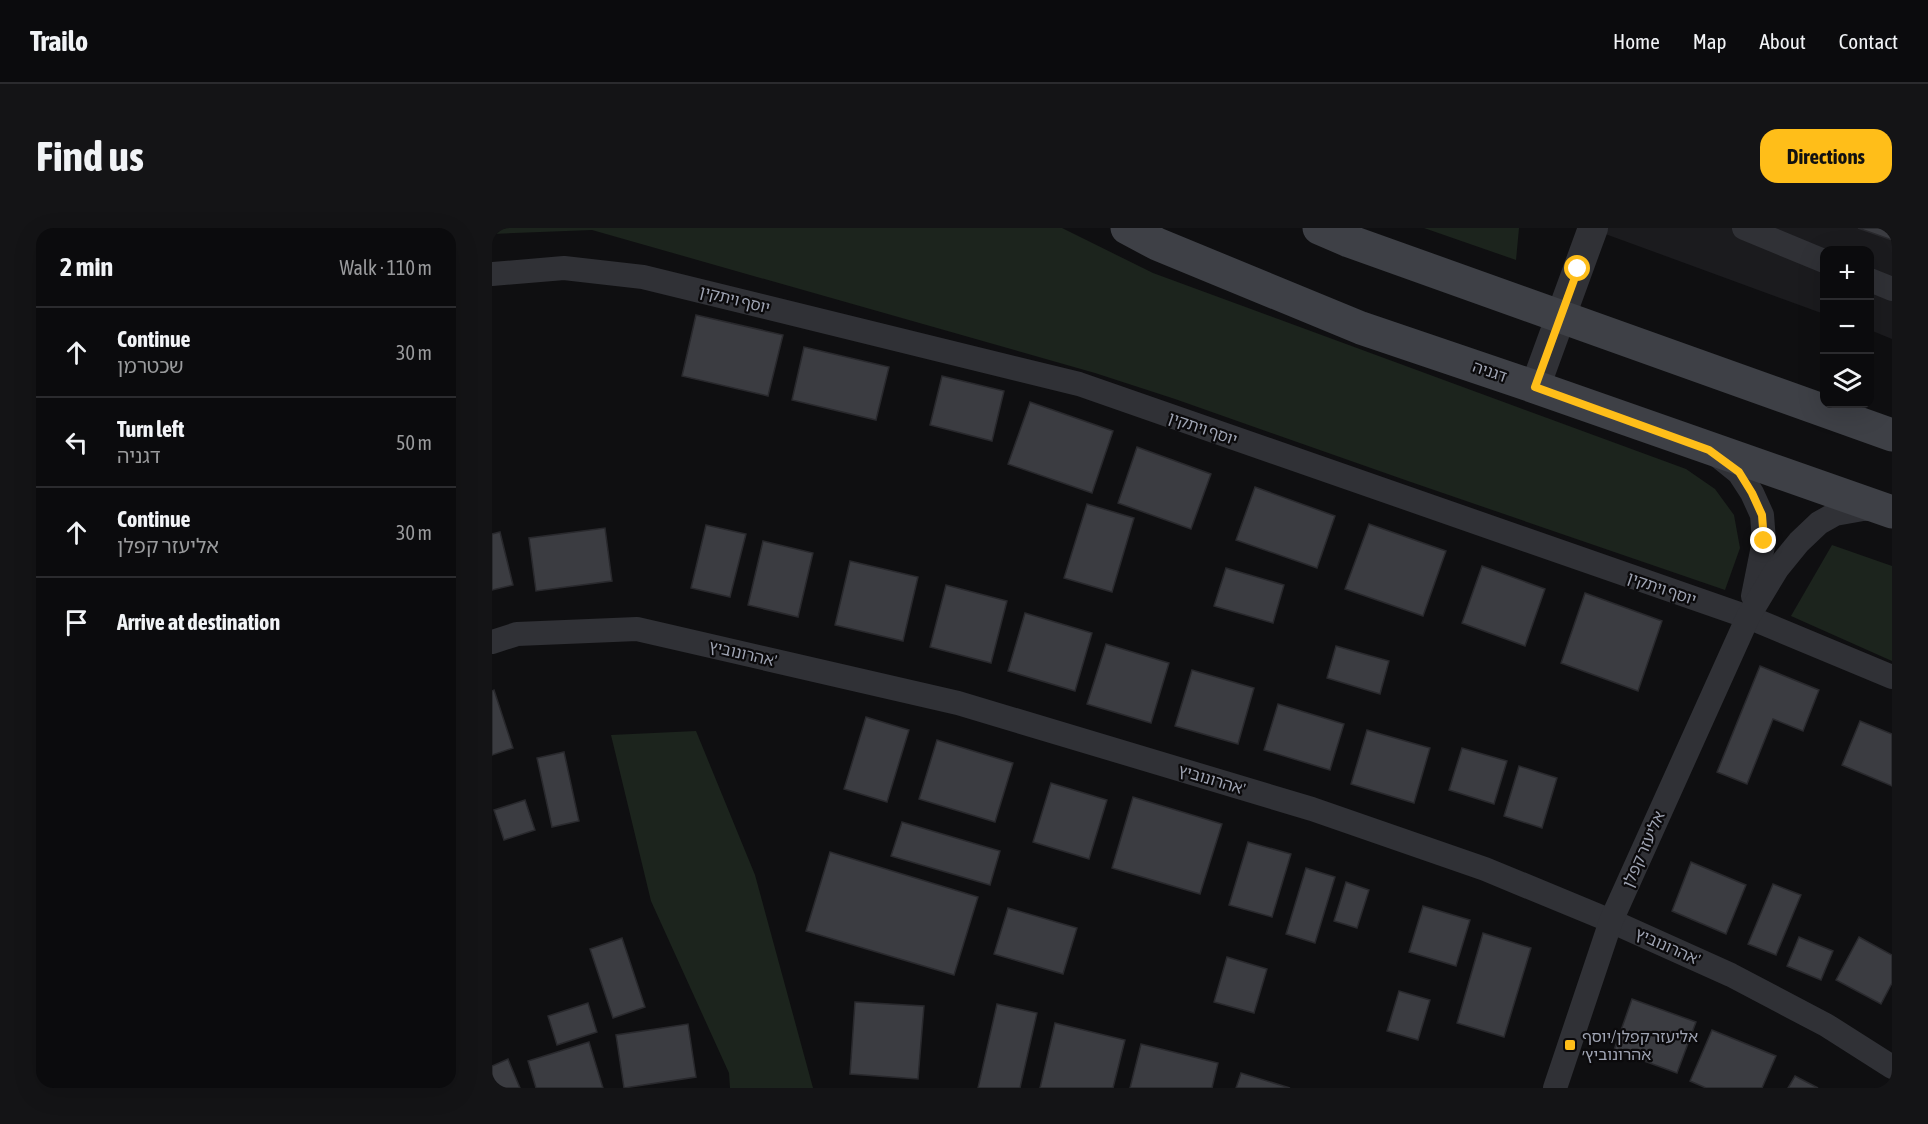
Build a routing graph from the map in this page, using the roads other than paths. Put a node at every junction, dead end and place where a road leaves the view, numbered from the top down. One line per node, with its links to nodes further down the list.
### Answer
1 (1127, 228): 10 (main road, דגניה)
2 (1319, 228): 9 (main road)
3 (1593, 228): 9 (street)
4 (1744, 228): 5 (street)
5 (1820, 259)
6 (492, 274): 14 (street, יוסף ויתקין)
7 (1874, 282): 8 (street)
8 (1892, 289)
9 (1561, 317): 10 (street); 11 (main road)
10 (1535, 387): 12 (main road, דגניה)
11 (1892, 435)
12 (1709, 450): 13 (main road, דגניה); 14 (street, אליעזר קפלן)
13 (1889, 511): 14 (street, אליעזר קפלן)
14 (1748, 617): 16 (street, יוסף ויתקין); 17 (street, אליעזר קפלן)
15 (492, 642): 17 (street, אהרונוביץ')
16 (1892, 677)
17 (1611, 921): 18 (street, אהרונוביץ'); 19 (street, אליעזר קפלן)
18 (1892, 1067)
19 (1555, 1088)

